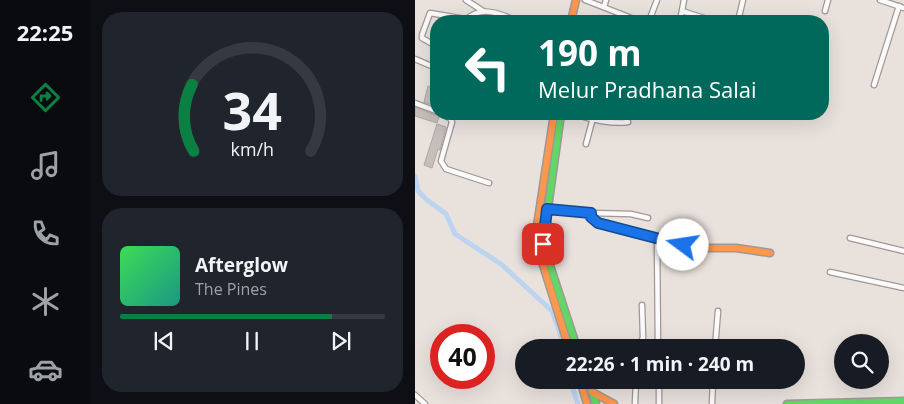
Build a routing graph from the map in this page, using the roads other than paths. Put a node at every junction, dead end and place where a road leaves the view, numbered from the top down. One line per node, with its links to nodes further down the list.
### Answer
1 (466, 0): 13 (street)
2 (576, 0): 19 (main road)
3 (580, 0): 20 (main road)
4 (585, 0): 11 (street)
5 (606, 0): 11 (street)
6 (657, 0): 22 (street)
7 (684, 0): 14 (street)
8 (743, 0): 25 (street)
9 (828, 0): 15 (street)
10 (880, 0): 12 (street)
11 (605, 7): 21 (street)
12 (901, 7): 29 (street)
13 (483, 11): 17 (street); 18 (street)
14 (682, 11): 23 (street); 24 (street)
15 (825, 11)
16 (439, 15): 26 (street)
17 (473, 15)
18 (501, 15)
19 (572, 15)
20 (577, 15)
21 (624, 15)
22 (652, 15)
23 (681, 15)
24 (694, 15)
25 (739, 15)
26 (430, 42)
27 (415, 59): 28 (street)
28 (430, 65)
29 (874, 85)
30 (415, 103): 31 (street)
31 (430, 109)
32 (451, 120): 39 (street)
33 (553, 120): 51 (main road)
34 (560, 120): 40 (main road)
35 (593, 120): 38 (street)
36 (608, 120): 37 (street)
37 (628, 122)
38 (586, 144)
39 (489, 183)
40 (547, 209): 41 (main road); 52 (main road)
41 (591, 213): 42 (street); 43 (main road)
42 (648, 218)
43 (657, 238): 46 (main road); 54 (street)
44 (850, 238): 45 (street)
45 (904, 251)
46 (770, 253)
47 (830, 272): 48 (street)
48 (904, 288)
49 (642, 305): 53 (street)
50 (718, 311): 55 (street)
51 (566, 339)
52 (574, 339)
53 (642, 339)
54 (658, 339)
55 (716, 339)
56 (583, 389): 65 (main road)
57 (591, 389): 61 (main road)
58 (636, 389): 68 (street)
59 (659, 389): 69 (street)
60 (713, 389): 70 (street)
61 (592, 392): 66 (main road); 67 (main road)
62 (415, 396): 64 (street)
63 (904, 401): 71 (main road)
64 (425, 404)
65 (587, 404)
66 (596, 404)
67 (614, 404)
68 (635, 404)
69 (659, 404)
70 (712, 404)
71 (787, 404)

